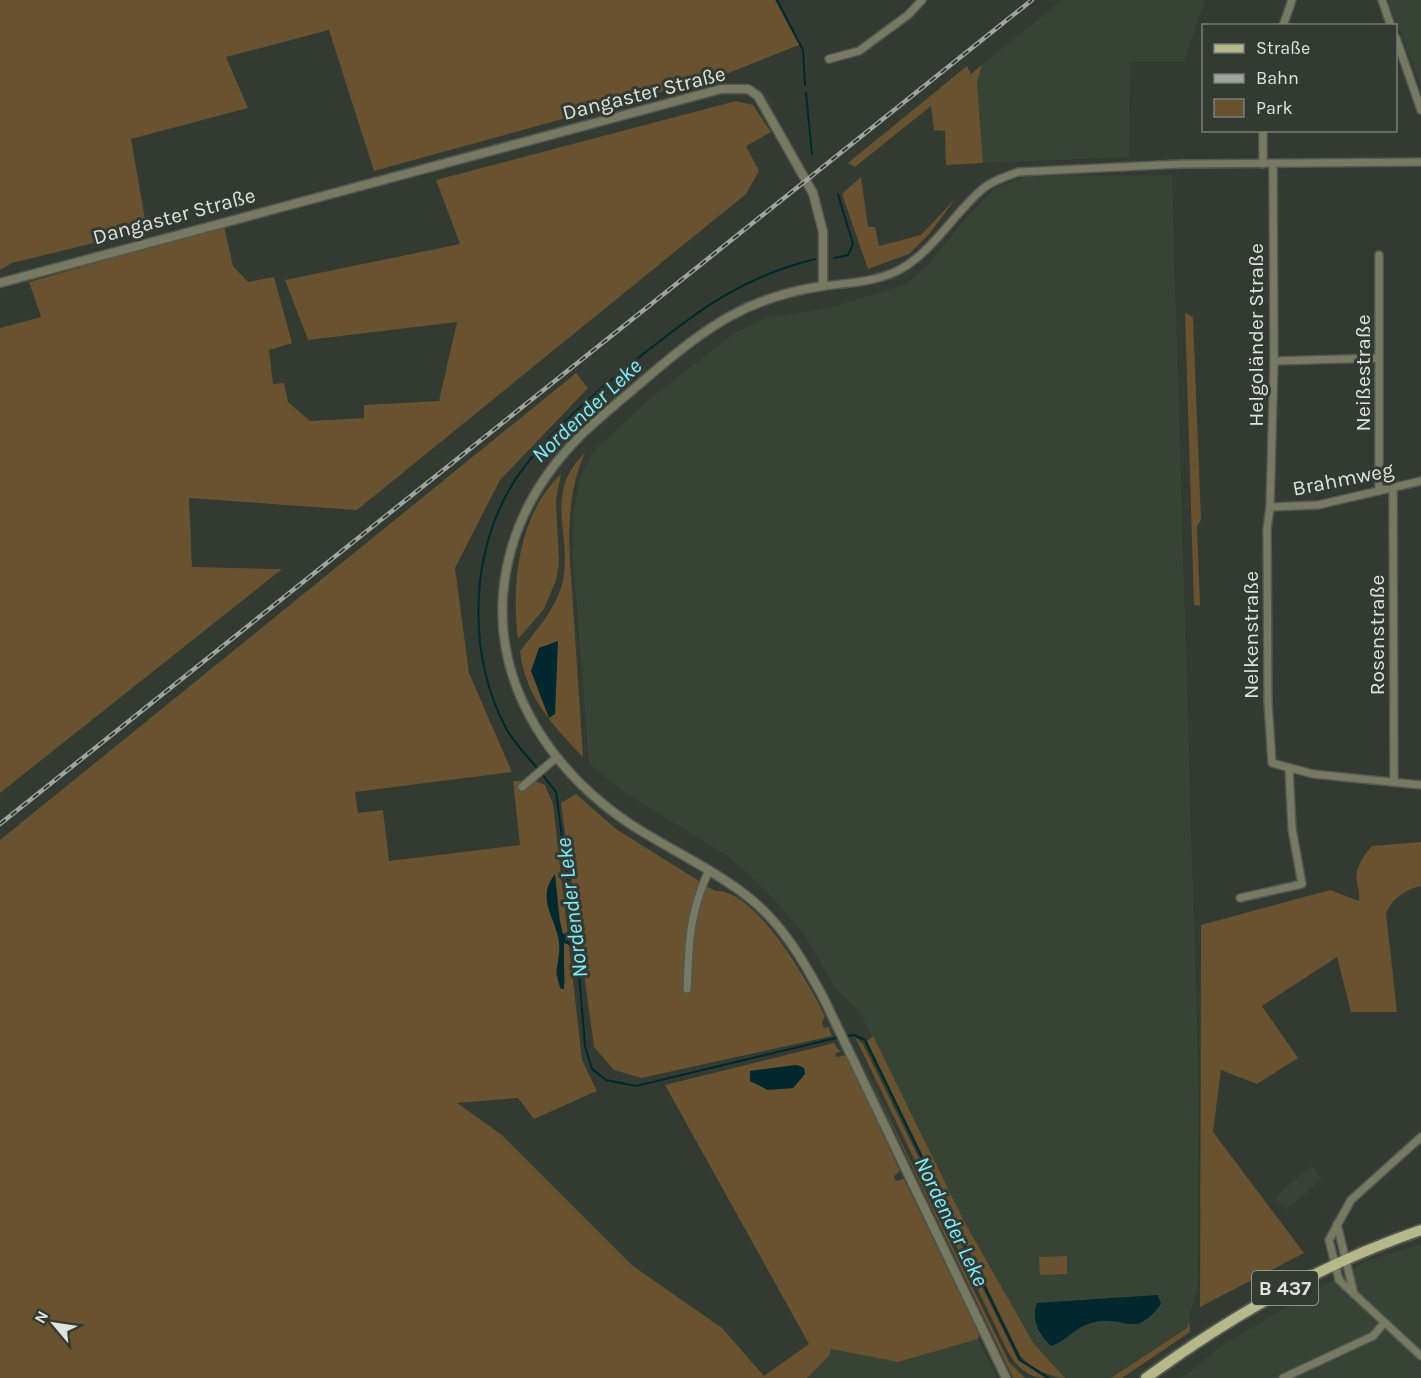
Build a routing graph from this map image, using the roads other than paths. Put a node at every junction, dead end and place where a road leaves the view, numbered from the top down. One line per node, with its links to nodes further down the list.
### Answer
1 (922, 0): 7 (street)
2 (1292, 0): 4 (street)
3 (1382, 0): 5 (street)
4 (1284, 24)
5 (1390, 24)
6 (1397, 44): 8 (street)
7 (829, 59)
8 (1421, 110)
9 (1263, 132): 11 (street)
10 (1421, 162): 12 (street)
11 (1263, 164): 12 (street); 15 (street)
12 (1273, 164): 17 (street, Helgoländer Straße)
13 (1379, 255): 16 (street, Neißestraße)
14 (0, 283): 15 (street, Dangaster Straße)
15 (823, 286): 22 (street)
16 (1379, 358): 17 (street); 20 (street, Neißestraße)
17 (1274, 361): 21 (street, Helgoländer Straße)
18 (1421, 481): 19 (street, Brahmweg)
19 (1393, 487): 20 (street, Brahmweg); 24 (street, Rosenstraße)
20 (1379, 491): 21 (street, Brahmweg)
21 (1270, 507): 23 (street, Nelkenstraße)
22 (557, 757): 26 (street); 27 (street)
23 (1289, 769): 24 (street); 28 (street)
24 (1394, 782): 25 (street)
25 (1421, 785)
26 (522, 787)
27 (709, 870): 29 (street); 37 (street)
28 (1240, 898)
29 (687, 989)
30 (1421, 1137): 31 (street)
31 (1337, 1224): 33 (street); 33 (street)
32 (1421, 1230): 33 (main road, B 437)
33 (1339, 1260): 34 (street); 34 (street); 38 (main road, B 437)
34 (1354, 1294): 35 (street)
35 (1384, 1323): 36 (street); 39 (street)
36 (1421, 1356)
37 (1006, 1378)
38 (1146, 1378)
39 (1283, 1378)

